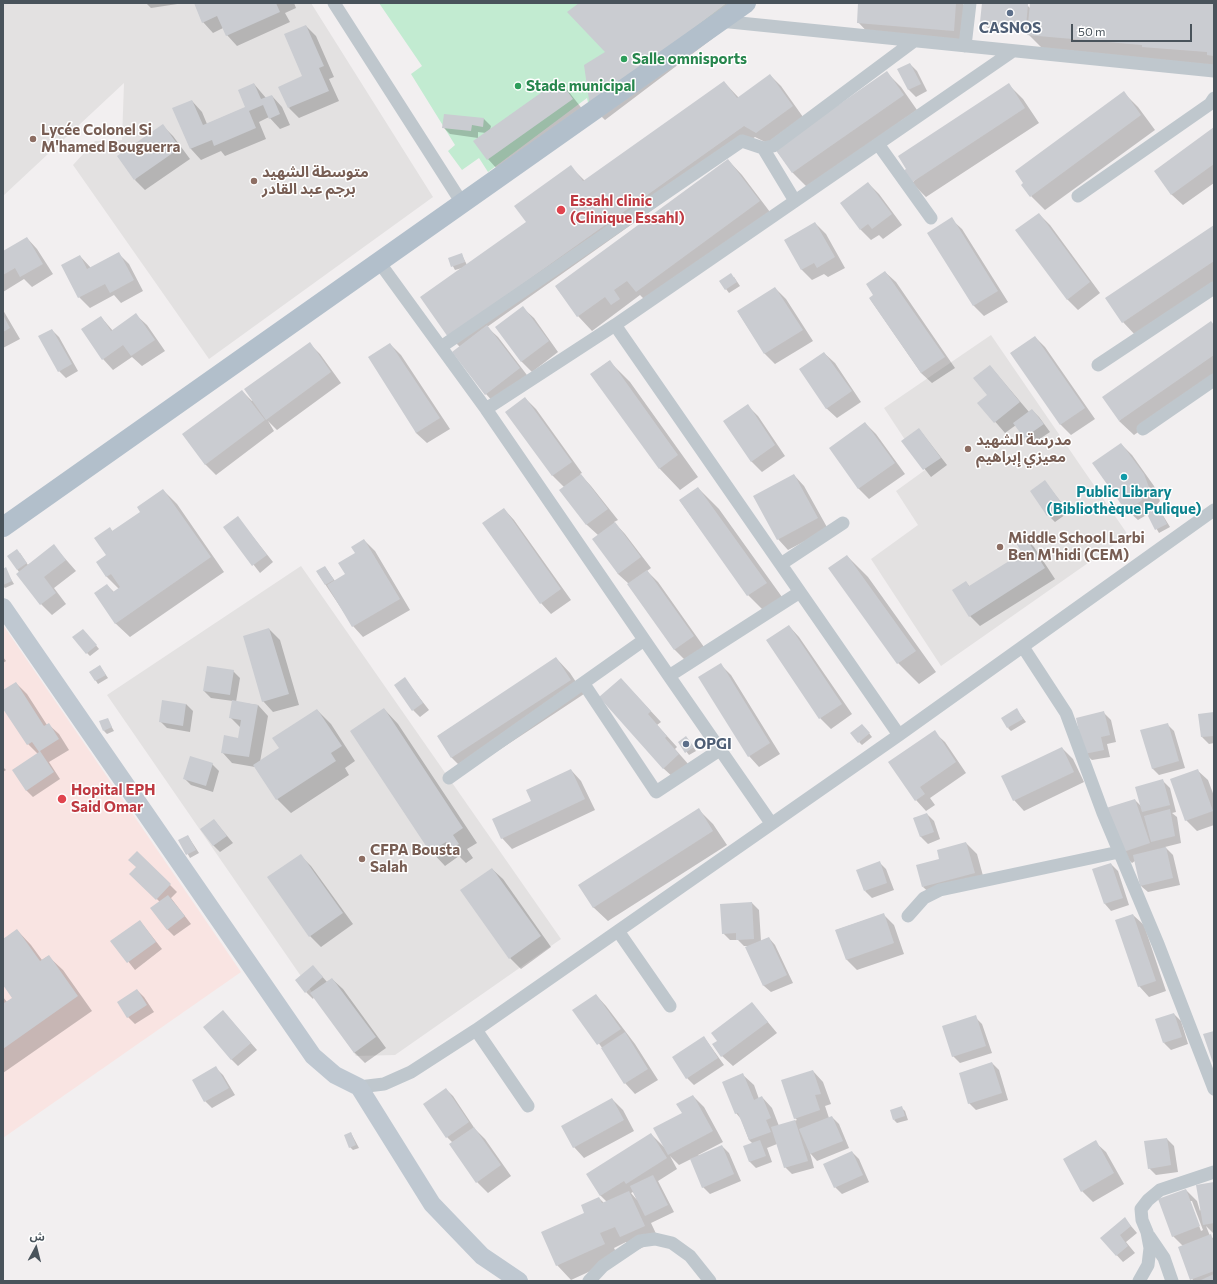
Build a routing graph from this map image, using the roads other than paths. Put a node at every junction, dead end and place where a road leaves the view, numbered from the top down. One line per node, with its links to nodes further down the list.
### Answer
1 (334, 3): 14 (street)
2 (746, 3): 4 (main road)
3 (970, 3): 6 (street)
4 (720, 21): 5 (street); 14 (main road)
5 (914, 41): 6 (street); 11 (street)
6 (965, 46): 7 (street)
7 (1013, 51): 8 (street); 10 (street)
8 (1214, 72)
9 (1214, 98): 12 (street)
10 (878, 144): 13 (street); 15 (street)
11 (763, 148): 13 (street); 19 (street)
12 (1078, 196)
13 (794, 201): 18 (street)
14 (462, 203): 16 (main road)
15 (931, 218)
16 (379, 262): 19 (street); 26 (main road)
17 (1214, 288): 20 (street)
18 (615, 325): 22 (street); 27 (street)
19 (441, 347): 22 (street)
20 (1098, 365)
21 (1214, 380): 23 (street)
22 (486, 409): 30 (street)
23 (1143, 429)
24 (1214, 510): 31 (street)
25 (843, 523): 27 (street)
26 (3, 528)
27 (781, 564): 28 (street)
28 (800, 592): 32 (street); 34 (street)
29 (3, 607): 43 (street)
30 (644, 640): 32 (street); 33 (street)
31 (1023, 647): 34 (street); 38 (street)
32 (668, 676): 35 (street)
33 (584, 684): 35 (street); 36 (street)
34 (899, 735): 37 (street)
35 (721, 749): 37 (street)
36 (449, 778)
37 (771, 823): 40 (street)
38 (1119, 852): 39 (street); 44 (street)
39 (908, 916)
40 (618, 931): 41 (street); 42 (street)
41 (670, 1006)
42 (476, 1030): 43 (street); 45 (street)
43 (359, 1087): 48 (street)
44 (1214, 1089)
45 (528, 1106)
46 (1214, 1172): 47 (street)
47 (1147, 1232): 51 (street); 52 (street)
48 (519, 1281)
49 (588, 1281): 50 (street)
50 (710, 1281)
51 (1139, 1281)
52 (1172, 1281)

